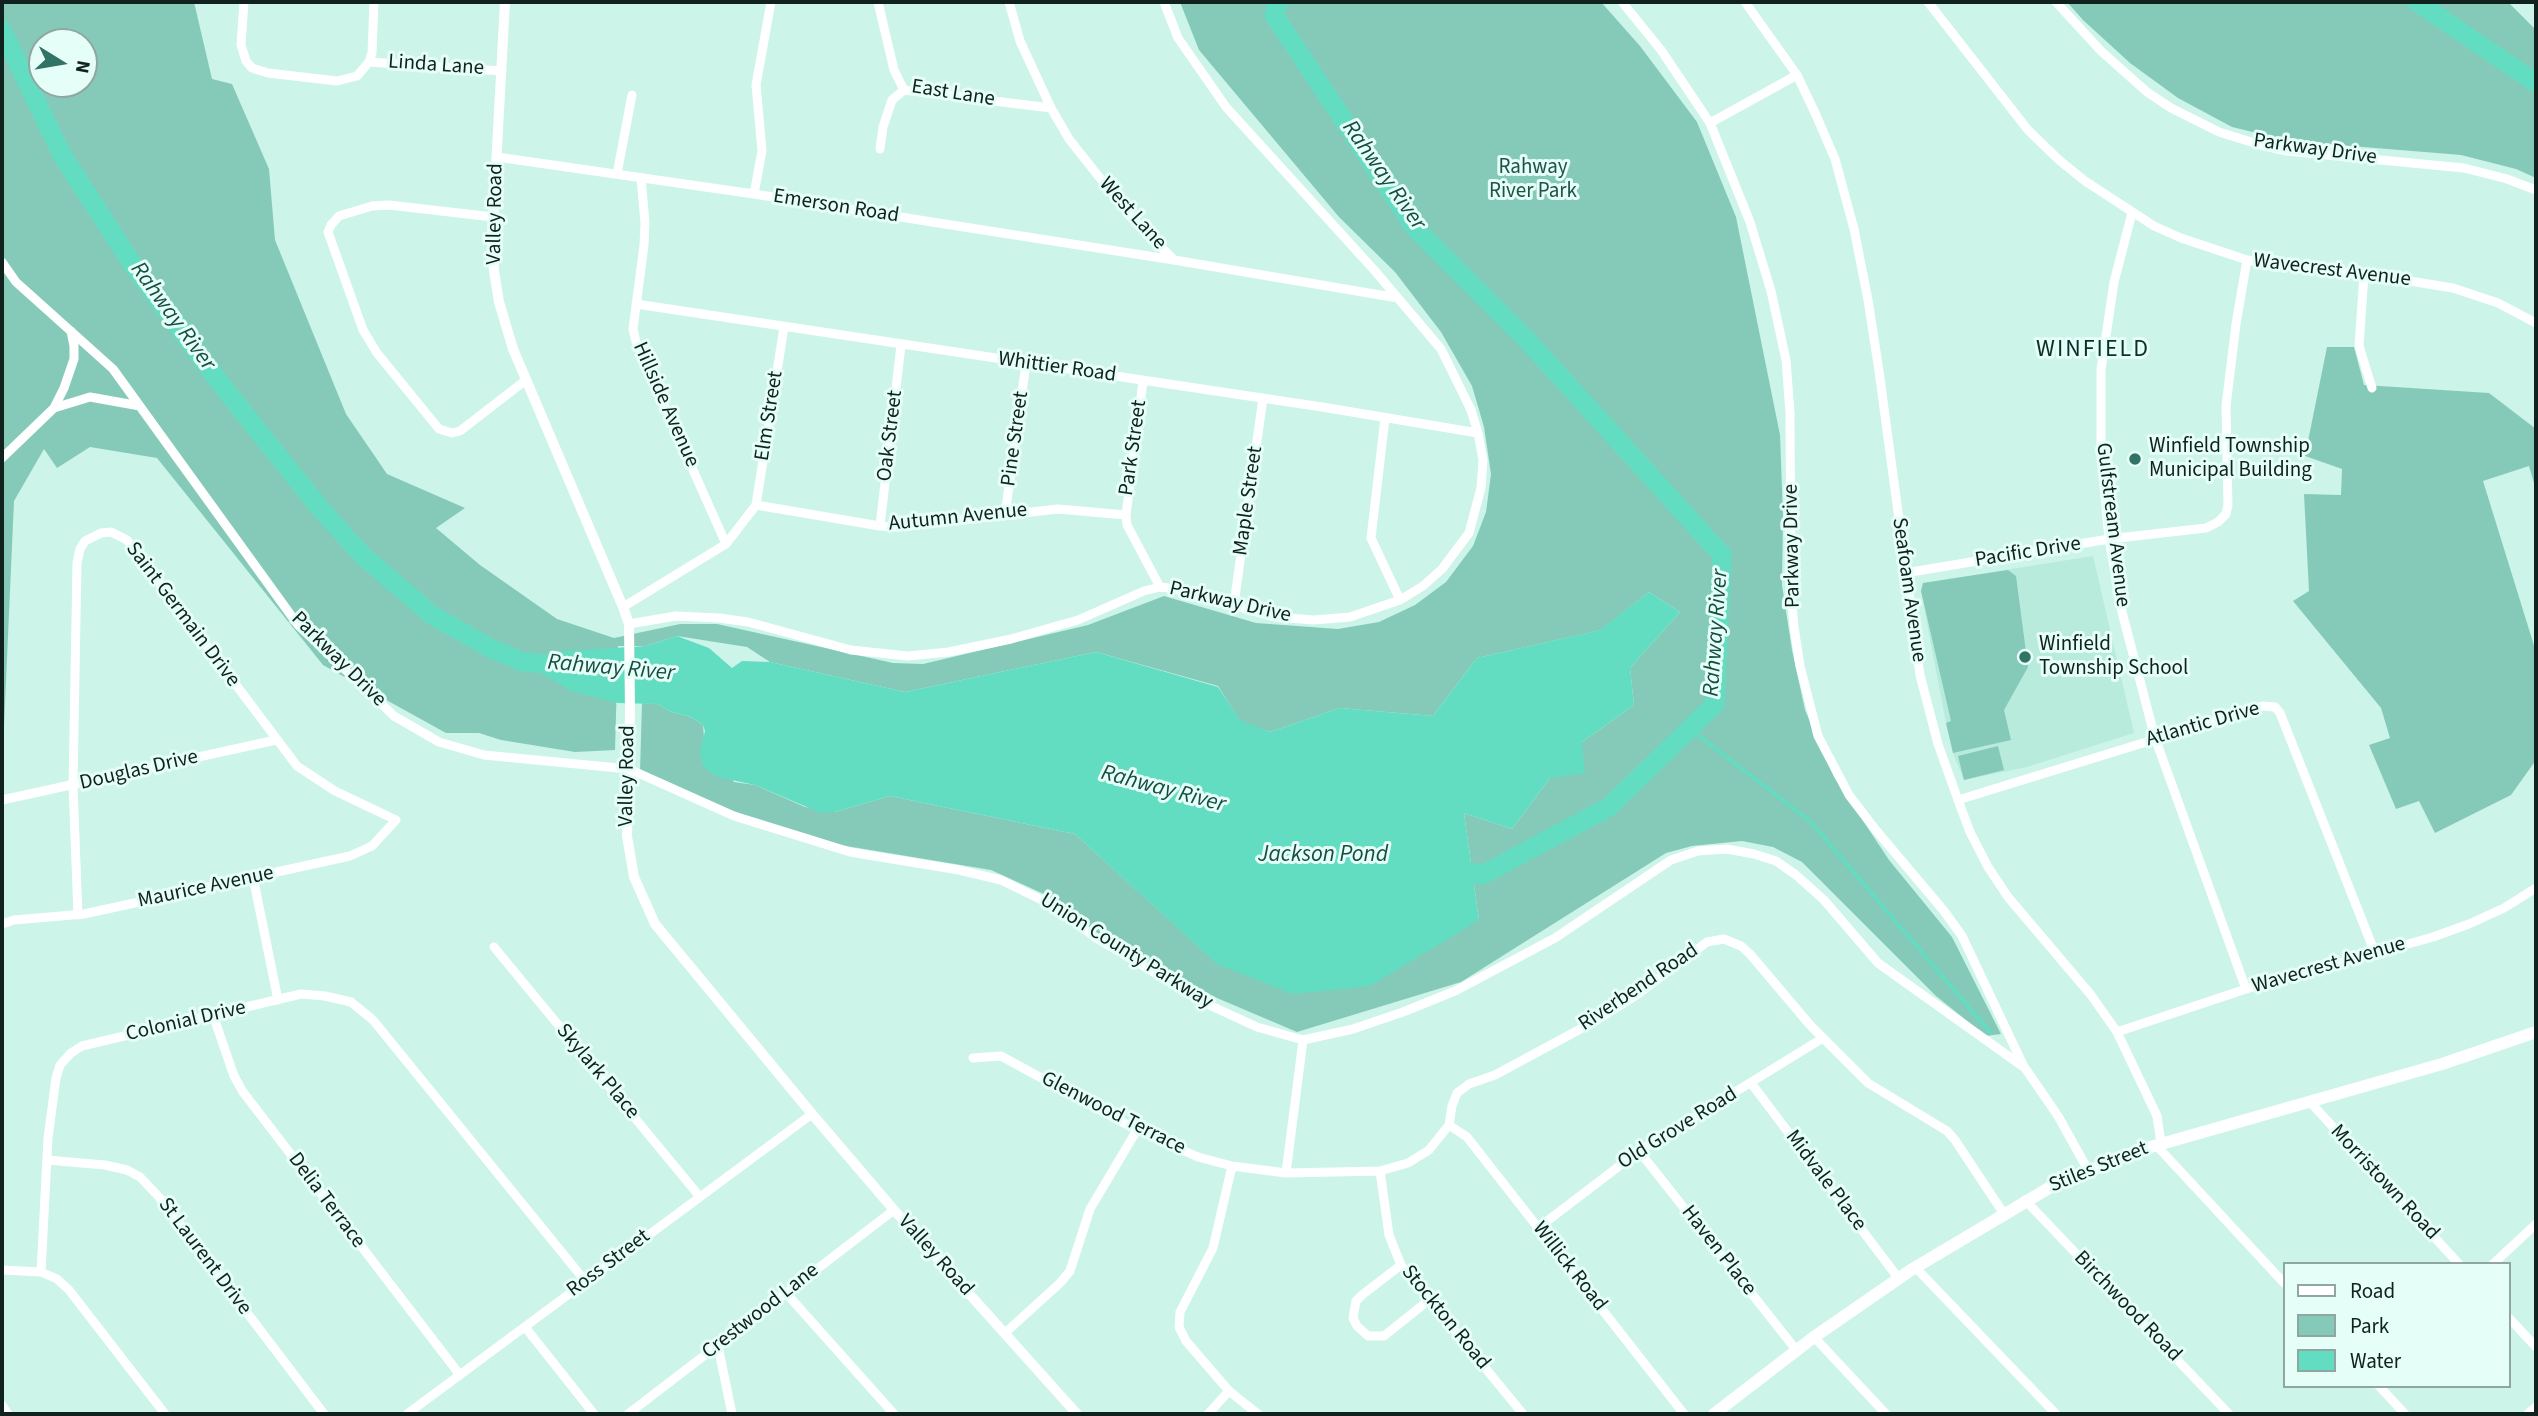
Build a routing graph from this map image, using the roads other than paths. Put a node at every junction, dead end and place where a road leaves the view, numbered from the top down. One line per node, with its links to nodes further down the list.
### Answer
1 (244, 2): 12 (street, Linda Lane)
2 (374, 2): 12 (street, Linda Lane)
3 (505, 2): 13 (street, Valley Road)
4 (771, 2): 24 (street)
5 (878, 2): 15 (street, East Lane)
6 (1009, 2): 17 (street, West Lane)
7 (1164, 2): 31 (street, Parkway Drive)
8 (1622, 2): 18 (street, Parkway Drive)
9 (1745, 2): 14 (street, Seafoam Avenue)
10 (1928, 2): 25 (street, Wavecrest Avenue)
11 (2056, 2): 23 (street, Parkway Drive)
12 (369, 62): 13 (street, Linda Lane)
13 (502, 71): 20 (street, Valley Road)
14 (1797, 75): 18 (street); 53 (street, Seafoam Avenue)
15 (904, 90): 17 (street, East Lane); 19 (street)
16 (632, 95): 21 (street)
17 (1051, 108): 27 (street, West Lane)
18 (1710, 123): 80 (street, Parkway Drive)
19 (880, 149)
20 (497, 157): 21 (street, Emerson Road); 26 (street, Valley Road)
21 (617, 174): 22 (street, Emerson Road)
22 (641, 178): 24 (street, Emerson Road); 32 (street, Hillside Avenue)
23 (2536, 190)
24 (754, 194): 27 (street, Emerson Road)
25 (2132, 213): 28 (street, Wavecrest Avenue); 51 (street, Gulfstream Avenue)
26 (494, 217): 38 (street, Valley Road); 38 (street)
27 (1174, 260): 31 (street, West Lane)
28 (2247, 260): 30 (street, Wavecrest Avenue); 51 (street, Pacific Drive)
29 (2, 262): 35 (street, Parkway Drive)
30 (2364, 275): 33 (street, Wavecrest Avenue); 40 (street)
31 (1398, 298): 45 (street, Parkway Drive)
32 (636, 304): 34 (street, Whittier Road); 52 (street, Hillside Avenue)
33 (2536, 323)
34 (784, 327): 36 (street, Whittier Road); 47 (street, Elm Street)
35 (70, 329): 42 (street, Parkway Drive); 43 (street)
36 (901, 345): 37 (street, Whittier Road); 50 (street, Oak Street)
37 (1026, 364): 39 (street, Whittier Road); 48 (street, Pine Street)
38 (526, 380): 57 (street, Valley Road)
39 (1143, 381): 41 (street, Whittier Road); 49 (street, Park Street)
40 (2372, 388)
41 (1263, 398): 44 (street, Whittier Road); 56 (street, Maple Street)
42 (140, 406): 43 (street); 61 (street, Parkway Drive)
43 (54, 408): 46 (street)
44 (1385, 418): 45 (street, Whittier Road); 55 (street)
45 (1478, 433): 55 (street, Parkway Drive)
46 (2, 458)
47 (755, 505): 50 (street, Autumn Avenue); 52 (street)
48 (1005, 514): 49 (street, Autumn Avenue); 50 (street, Autumn Avenue)
49 (1126, 515): 54 (street)
50 (880, 526)
51 (2109, 539): 53 (street, Pacific Drive); 59 (street, Gulfstream Avenue)
52 (726, 544): 57 (street)
53 (1905, 573): 64 (street, Seafoam Avenue)
54 (1160, 587): 56 (street, Parkway Drive); 58 (street, Parkway Drive)
55 (1401, 600): 56 (street, Parkway Drive)
56 (1234, 604)
57 (623, 607): 58 (street, Valley Road)
58 (628, 624): 61 (street, Valley Road)
59 (2155, 738): 64 (street, Atlantic Drive); 71 (street, Atlantic Drive); 72 (street, Gulfstream Avenue)
60 (276, 740): 62 (street, Douglas Drive); 62 (street, Saint Germain Drive); 65 (street, Saint Germain Drive)
61 (628, 769): 78 (street, Union County Parkway); 83 (street, Valley Road)
62 (74, 786): 63 (street, Douglas Drive); 68 (street, Saint Germain Drive)
63 (2, 800)
64 (1958, 800): 75 (street, Seafoam Avenue)
65 (396, 820): 66 (street, Maurice Avenue)
66 (253, 877): 68 (street, Maurice Avenue); 73 (street)
67 (2536, 888): 71 (street, Wavecrest Avenue)
68 (78, 915): 69 (street, Maurice Avenue)
69 (2, 924)
70 (494, 947): 93 (street, Skylark Place)
71 (2375, 953): 72 (street, Wavecrest Avenue)
72 (2246, 989): 75 (street, Wavecrest Avenue)
73 (278, 1000): 74 (street, Colonial Drive); 107 (street, Colonial Drive)
74 (213, 1015): 88 (street, Colonial Drive); 117 (street, Delia Terrace)
75 (2117, 1032): 86 (street, Seafoam Avenue)
76 (2536, 1032): 82 (main road, Stiles Street)
77 (1823, 1038): 81 (street, Old Grove Road); 84 (street, Riverbend Road); 96 (street, Riverbend Road)
78 (1303, 1040): 80 (street, Union County Parkway); 92 (street)
79 (973, 1058): 85 (street, Glenwood Terrace)
80 (2025, 1068): 90 (street, Union County Parkway)
81 (1751, 1083): 87 (street, Old Grove Road); 105 (street, Midvale Place)
82 (2310, 1102): 86 (main road, Stiles Street); 99 (street, Morristown Road)
83 (812, 1114): 93 (street, Ross Street); 95 (street, Valley Road)
84 (1449, 1125): 91 (street, Riverbend Road); 98 (street, Willick Road)
85 (1137, 1130): 89 (street, Glenwood Terrace); 112 (street)
86 (2158, 1144): 90 (main road, Stiles Street); 106 (street)
87 (1639, 1151): 98 (street, Old Grove Road); 116 (street, Haven Place)
88 (47, 1160): 104 (street, Colonial Drive); 125 (street, St Laurent Drive)
89 (1232, 1166): 92 (street, Glenwood Terrace); 119 (street)
90 (2088, 1170): 94 (main road, Stiles Street)
91 (1380, 1171): 92 (street, Glenwood Terrace); 101 (street, Stockton Road)
92 (1286, 1173)
93 (700, 1197): 107 (street, Ross Street)
94 (2025, 1200): 96 (main road, Stiles Street); 139 (street, Birchwood Road)
95 (894, 1210): 108 (street, Crestwood Lane); 112 (street, Valley Road)
96 (2004, 1214): 102 (main road, Stiles Street)
97 (2536, 1224): 100 (street)
98 (1538, 1228): 135 (street, Willick Road)
99 (2457, 1262)
100 (2495, 1262)
101 (1401, 1265): 109 (street, Stockton Road); 109 (street)
102 (1915, 1267): 105 (main road, Stiles Street); 138 (street)
103 (2, 1270): 104 (street)
104 (41, 1272): 123 (street)
105 (1899, 1279): 113 (main road, Stiles Street)
106 (2282, 1281)
107 (586, 1282): 111 (street, Ross Street)
108 (786, 1293): 114 (street, Crestwood Lane); 130 (street)
109 (1429, 1300): 122 (street, Stockton Road)
110 (2510, 1319): 115 (street)
111 (525, 1327): 117 (street, Ross Street); 127 (street)
112 (1005, 1333): 131 (street, Valley Road)
113 (1814, 1337): 116 (main road, Stiles Street); 137 (street)
114 (718, 1346): 128 (street, Crestwood Lane); 129 (street)
115 (2536, 1347)
116 (1797, 1351): 136 (main road, Stiles Street)
117 (460, 1375): 126 (street, Ross Street)
118 (2381, 1388): 140 (street)
119 (1229, 1391): 132 (street); 133 (street)
120 (2, 1405): 124 (street)
121 (2536, 1407): 141 (street)
122 (1520, 1410): 134 (street)
123 (162, 1413)
124 (8, 1414)
125 (324, 1414)
126 (407, 1414)
127 (594, 1414)
128 (628, 1414)
129 (732, 1414)
130 (894, 1414)
131 (1077, 1414)
132 (1208, 1414)
133 (1258, 1414)
134 (1507, 1414)
135 (1684, 1414)
136 (1714, 1414)
137 (1886, 1414)
138 (2056, 1414)
139 (2229, 1414)
140 (2405, 1414)
141 (2528, 1414)

